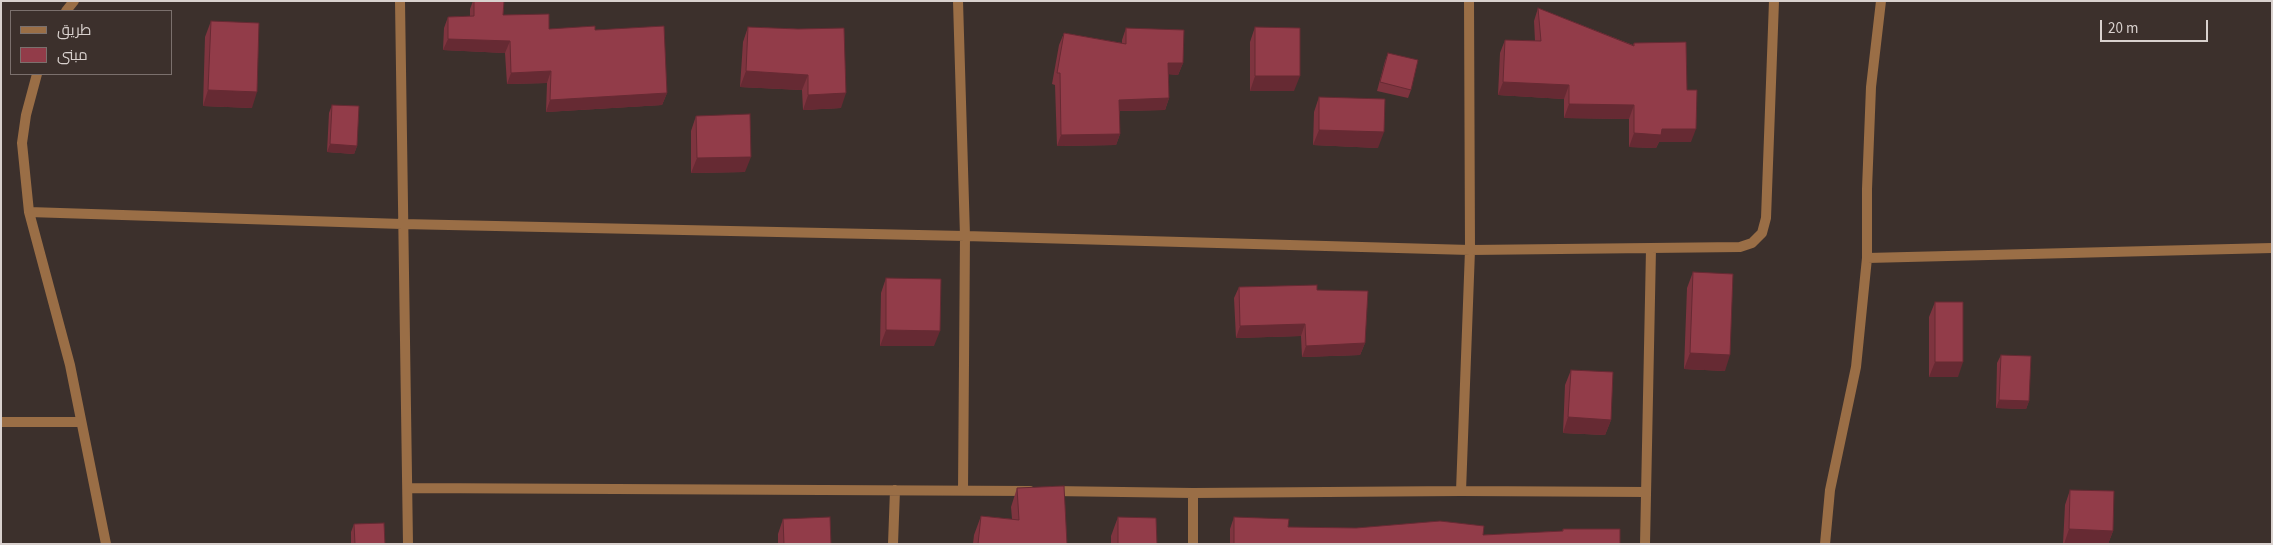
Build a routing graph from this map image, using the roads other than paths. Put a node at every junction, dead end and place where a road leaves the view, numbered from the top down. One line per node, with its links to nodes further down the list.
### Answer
1 (400, 1): 8 (street)
2 (958, 1): 9 (street)
3 (1469, 1): 12 (street)
4 (1774, 1): 11 (street)
5 (1881, 1): 13 (street)
6 (37, 75): 7 (street)
7 (29, 212): 8 (street); 15 (street)
8 (402, 224): 9 (street); 16 (street)
9 (965, 236): 12 (street); 18 (street)
10 (2272, 248): 13 (street)
11 (1651, 249): 12 (street); 20 (street)
12 (1470, 250): 19 (street)
13 (1867, 258): 27 (street)
14 (1, 422): 15 (street)
15 (81, 422): 22 (street)
16 (408, 488): 17 (street); 23 (street)
17 (895, 490): 18 (street); 24 (street)
18 (963, 490): 21 (street)
19 (1461, 491): 20 (street); 21 (street)
20 (1646, 492): 26 (street)
21 (1193, 494): 25 (street)
22 (106, 544)
23 (408, 544)
24 (893, 544)
25 (1193, 544)
26 (1645, 544)
27 (1824, 544)

